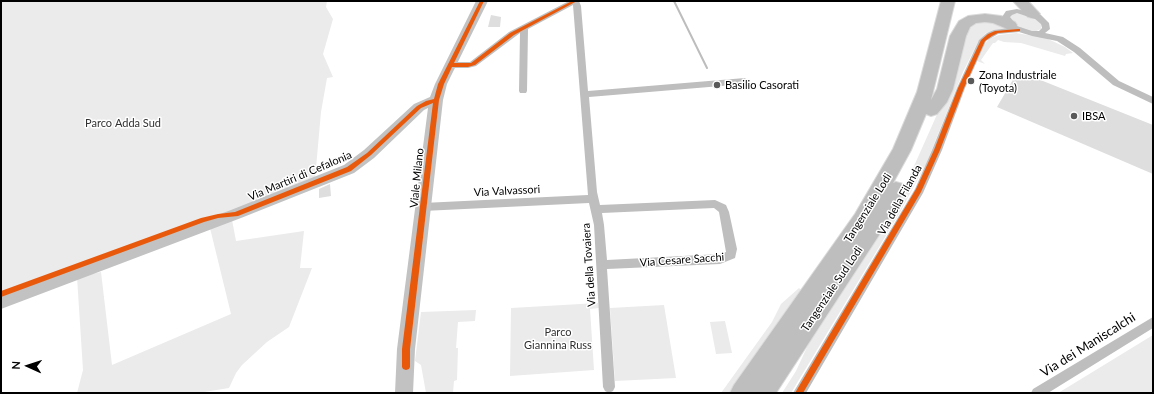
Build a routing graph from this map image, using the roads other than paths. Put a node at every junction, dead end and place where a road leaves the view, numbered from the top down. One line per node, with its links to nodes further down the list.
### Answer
1 (482, 1): 12 (street, Viale Milano)
2 (575, 1): 8 (street); 15 (street, Via della Tovaiera)
3 (948, 1): 31 (highway, Tangenziale Lodi)
4 (958, 1): 18 (highway, Tangenziale Sud Lodi)
5 (1020, 1): 6 (highway)
6 (1033, 14): 7 (street); 9 (street)
7 (1047, 26): 10 (street); 11 (street)
8 (524, 28): 12 (street); 14 (street)
9 (1014, 28): 10 (street, Via della Filanda); 18 (highway); 33 (street, Via della Filanda)
10 (1036, 34): 11 (street)
11 (1060, 39): 17 (street)
12 (451, 65): 16 (street, Viale Milano)
13 (744, 81): 15 (street)
14 (523, 91)
15 (584, 94): 21 (street, Via della Tovaiera)
16 (436, 100): 19 (street, Viale Milano); 20 (street, Via Martiri di Cefalonia)
17 (1153, 101)
18 (931, 110): 27 (highway, Tangenziale Sud Lodi)
19 (433, 119): 20 (street); 22 (street, Viale Milano)
20 (405, 121): 24 (street, Via Martiri di Cefalonia)
21 (594, 204): 22 (street, Via Valvassori); 23 (street, Via della Tovaiera); 23 (street, Via Cesare Sacchi)
22 (423, 207): 26 (street, Viale Milano)
23 (602, 265): 28 (street, Via della Tovaiera)
24 (1, 302)
25 (1153, 322): 34 (street, Via dei Maniscalchi)
26 (406, 367): 29 (street); 30 (street)
27 (773, 383): 32 (highway, Tangenziale Sud Lodi)
28 (609, 387)
29 (404, 393)
30 (411, 393)
31 (742, 393)
32 (762, 393)
33 (799, 393)
34 (1037, 393)

